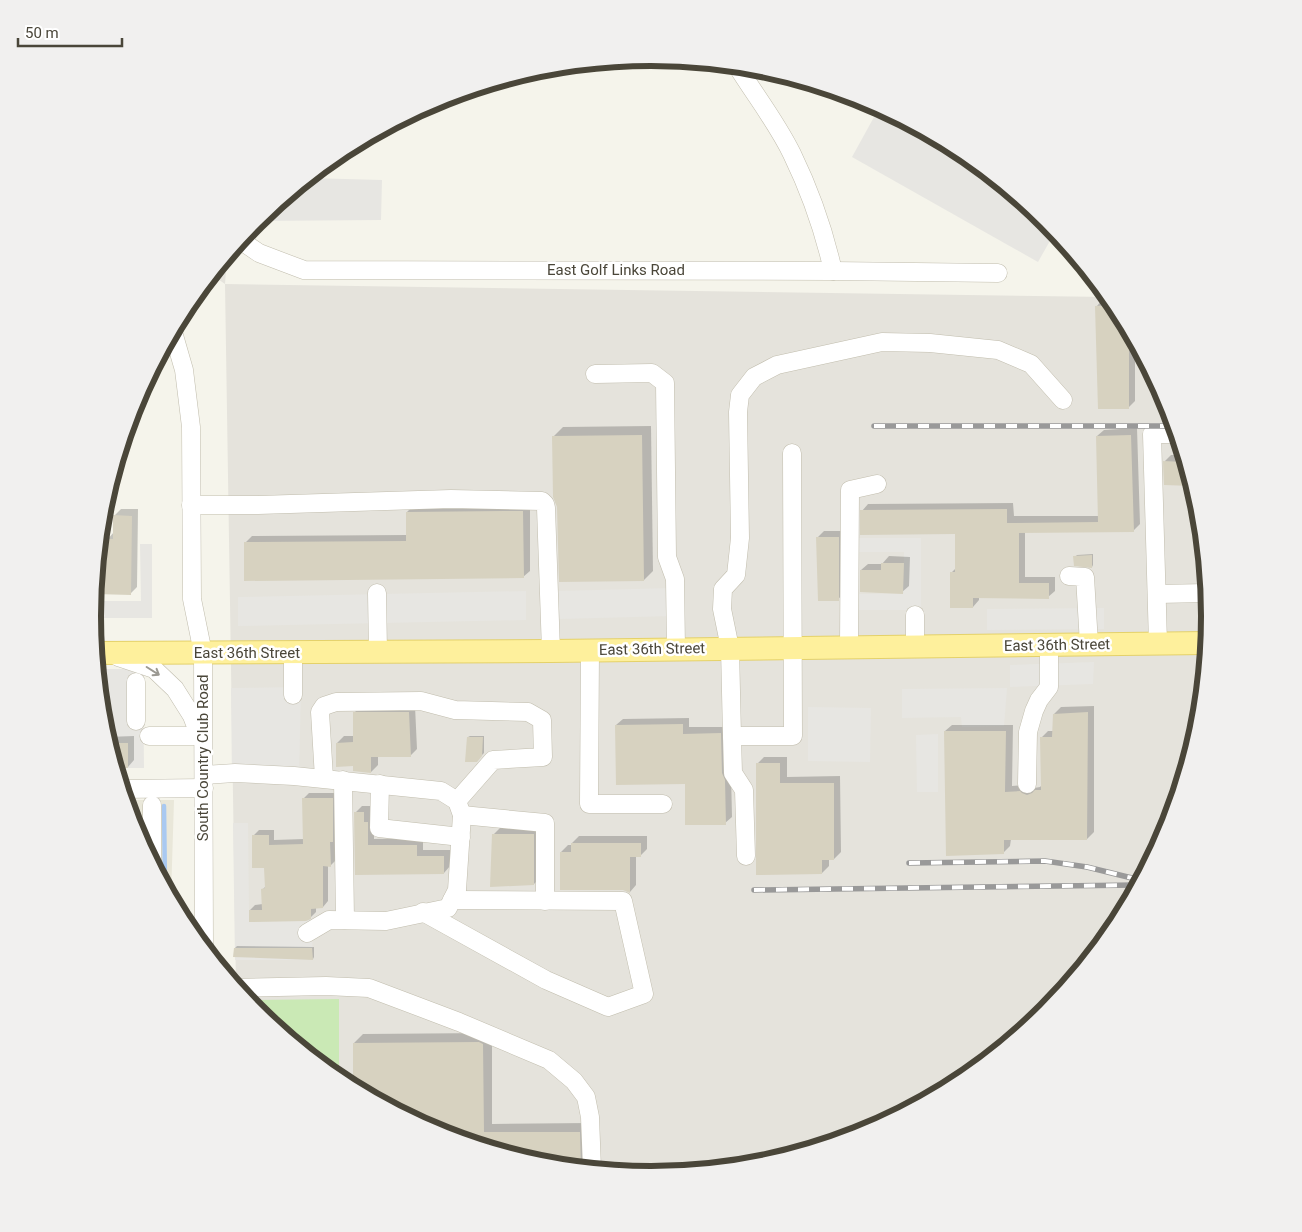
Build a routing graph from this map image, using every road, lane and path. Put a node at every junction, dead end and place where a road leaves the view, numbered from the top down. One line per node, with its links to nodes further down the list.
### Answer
1 (742, 74): 3 (street)
2 (246, 244): 3 (street, East Golf Links Road)
3 (833, 271): 4 (street, East Golf Links Road)
4 (998, 272)
5 (175, 340): 11 (street, South Country Club Road)
6 (595, 374): 25 (street)
7 (1063, 400): 23 (street)
8 (1170, 434): 15 (street)
9 (792, 453): 24 (street)
10 (877, 484): 22 (street)
11 (191, 505): 26 (street); 31 (street, South Country Club Road)
12 (1069, 576): 19 (street)
13 (377, 593): 29 (street)
14 (1200, 593): 15 (street)
15 (1157, 594): 17 (street)
16 (915, 615): 21 (street)
17 (1158, 643): 18 (main road, East 36th Street); 19 (main road, East 36th Street)
18 (1200, 643)
19 (1089, 644): 20 (main road, East 36th Street)
20 (1049, 645): 21 (main road, East 36th Street); 42 (street)
21 (915, 646): 22 (main road, East 36th Street)
22 (849, 647): 24 (main road, East 36th Street)
23 (730, 648): 24 (main road, East 36th Street); 25 (main road, East 36th Street); 36 (street)
24 (793, 648): 36 (street)
25 (676, 649): 27 (main road, East 36th Street)
26 (551, 650): 27 (main road, East 36th Street); 29 (main road, East 36th Street)
27 (590, 650): 44 (street)
28 (294, 652): 29 (main road, East 36th Street); 31 (main road, East 36th Street); 33 (street)
29 (378, 652)
30 (102, 653): 31 (main road, East 36th Street); 37 (street, one-way to 37)
31 (203, 653): 37 (street, South Country Club Road)
32 (136, 682): 34 (street)
33 (294, 695)
34 (136, 721)
35 (149, 736): 37 (street)
36 (732, 736): 49 (street)
37 (202, 740): 40 (street, South Country Club Road)
38 (324, 778): 39 (street); 40 (street); 46 (street)
39 (343, 780): 41 (street); 53 (street)
40 (204, 781): 43 (street); 55 (street, South Country Club Road)
41 (380, 784): 46 (street); 47 (street)
42 (1027, 784)
43 (129, 788)
44 (663, 804)
45 (152, 805): 48 (street)
46 (459, 808): 47 (street); 51 (street)
47 (461, 836): 50 (street)
48 (152, 846)
49 (746, 856)
50 (452, 900): 51 (street); 52 (street)
51 (545, 900): 52 (street)
52 (423, 912): 53 (street)
53 (345, 920): 54 (street)
54 (306, 933)
55 (204, 935)
56 (247, 988): 57 (street)
57 (592, 1162)

